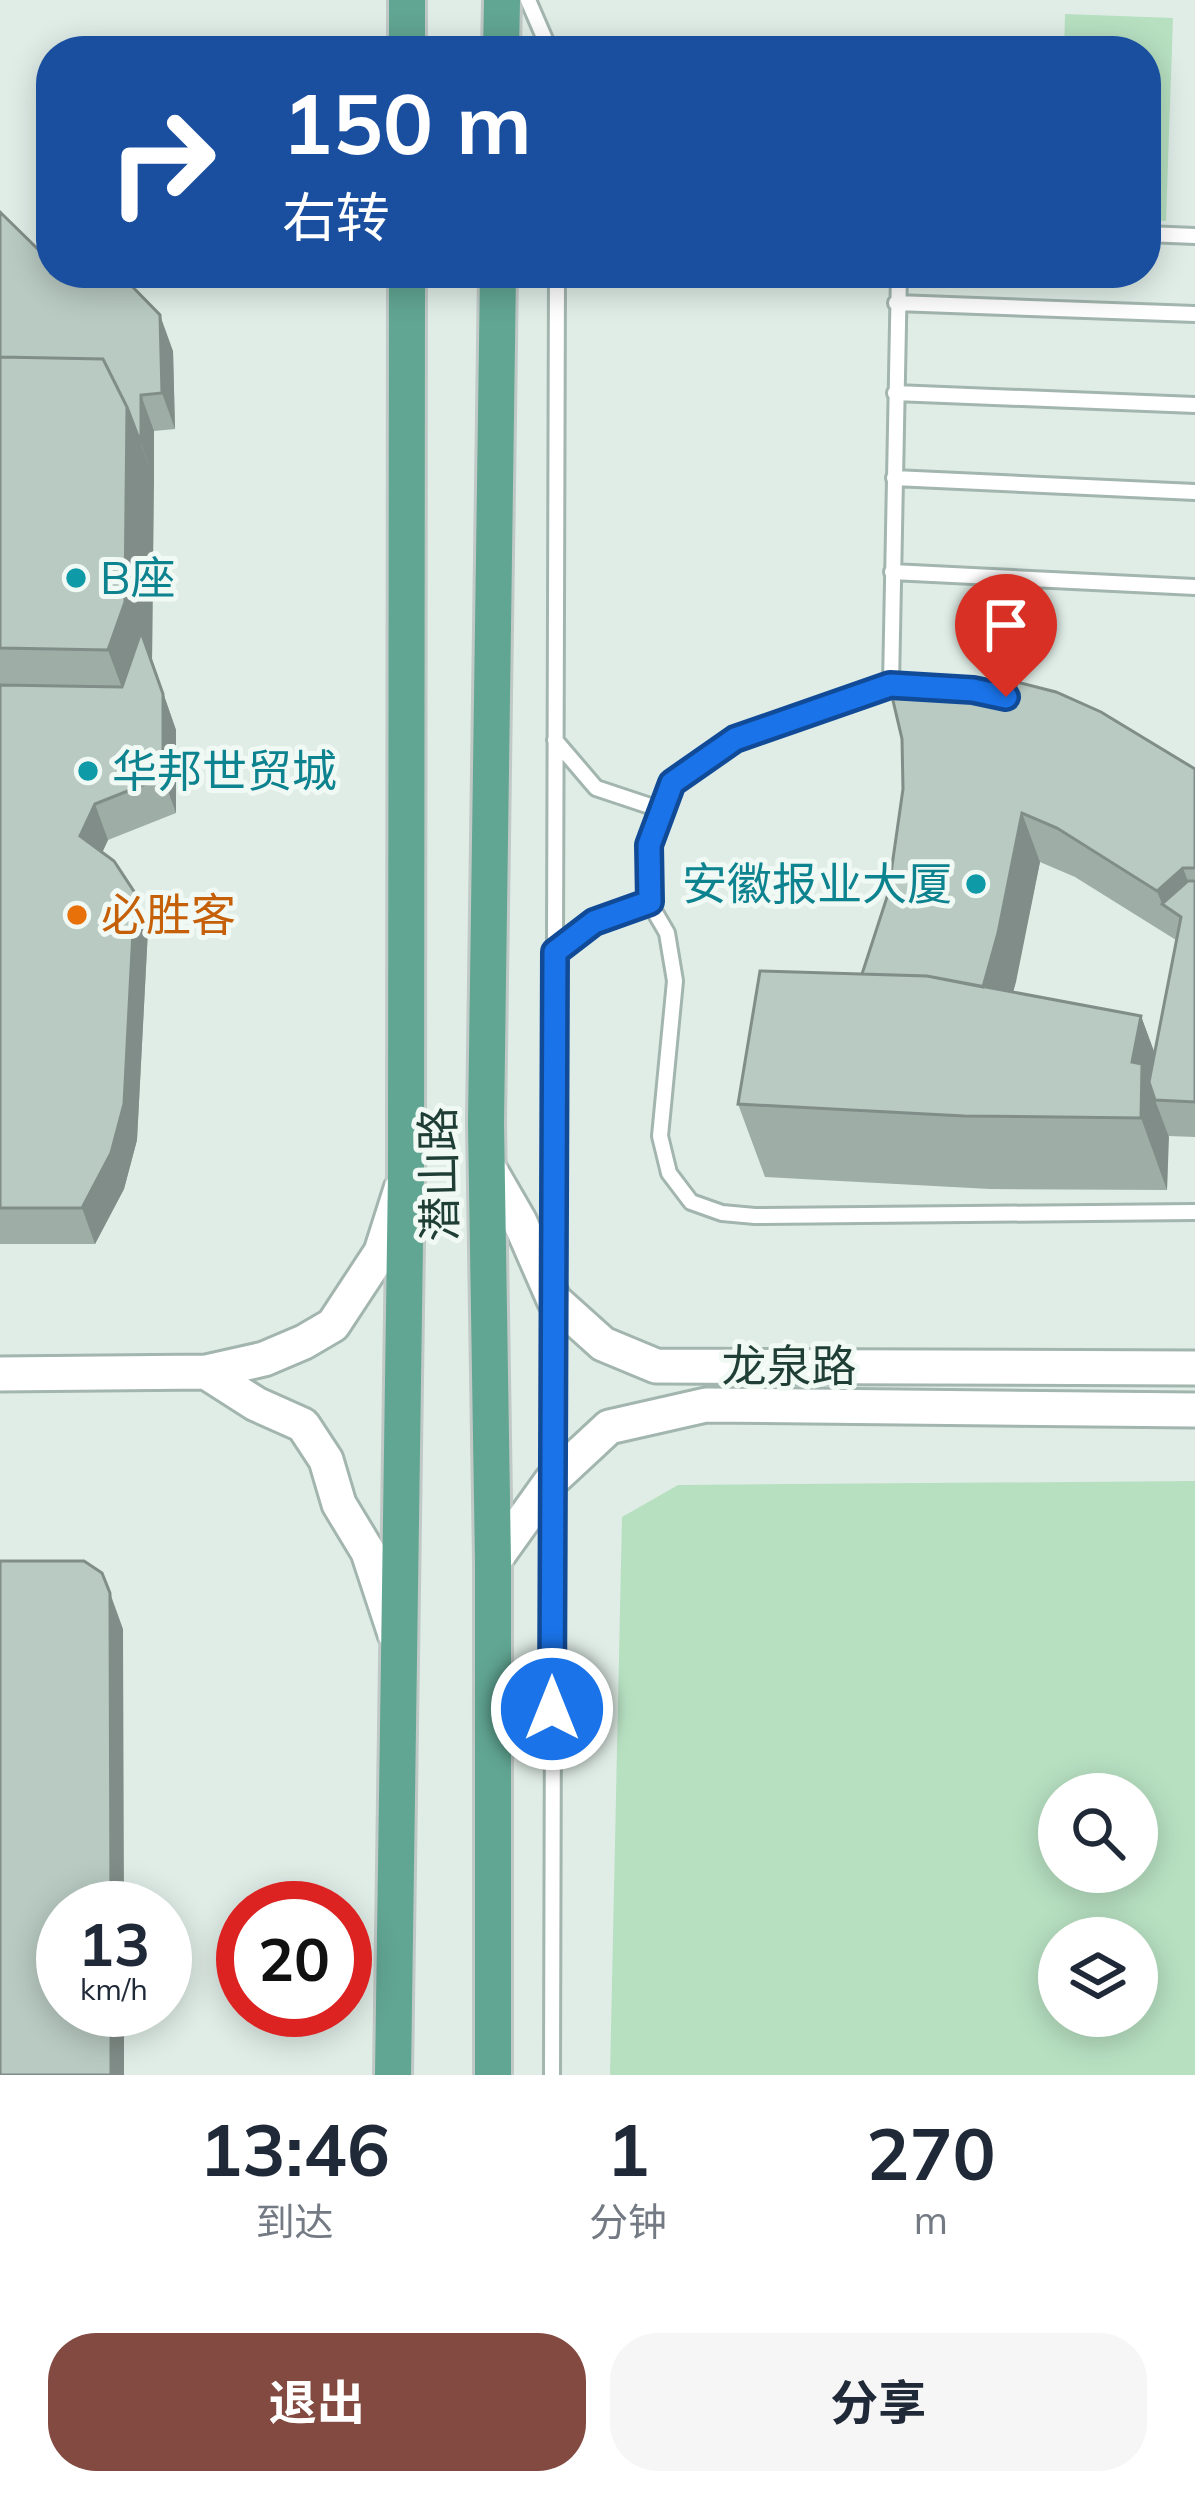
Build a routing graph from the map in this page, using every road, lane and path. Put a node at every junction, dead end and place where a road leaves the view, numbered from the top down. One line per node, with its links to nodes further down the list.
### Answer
1 (407, 0): 4 (main road)
2 (502, 0): 5 (main road)
3 (528, 0): 6 (lane)
4 (407, 36)
5 (501, 36)
6 (544, 36)
7 (1161, 234): 8 (lane)
8 (1195, 236)
9 (407, 288): 28 (main road, 潜山路)
10 (498, 288): 27 (main road, 潜山路)
11 (557, 288): 23 (lane)
12 (897, 288): 13 (lane)
13 (896, 303): 14 (lane); 15 (lane)
14 (1195, 314)
15 (895, 393): 16 (lane); 17 (lane)
16 (1195, 405)
17 (893, 478): 18 (lane); 19 (lane)
18 (1195, 492)
19 (892, 572): 20 (lane); 21 (lane)
20 (1195, 586)
21 (890, 685): 22 (lane); 24 (lane)
22 (932, 688)
23 (555, 740): 24 (lane); 26 (lane)
24 (662, 811): 25 (lane)
25 (650, 902): 26 (lane); 29 (lane)
26 (555, 952): 30 (lane)
27 (487, 1165): 30 (street, 龙泉路); 36 (main road, 潜山路)
28 (406, 1173): 32 (street); 37 (main road, 潜山路)
29 (1195, 1212)
30 (554, 1300): 31 (street, 龙泉路); 35 (lane)
31 (1195, 1368)
32 (206, 1372): 33 (street); 37 (street)
33 (0, 1374)
34 (1195, 1410): 35 (street, 龙泉路)
35 (552, 1480): 36 (street, 龙泉路); 40 (lane)
36 (493, 1562): 39 (main road, 潜山路)
37 (397, 1640): 38 (main road, 潜山路)
38 (393, 2075)
39 (493, 2075)
40 (552, 2075)

